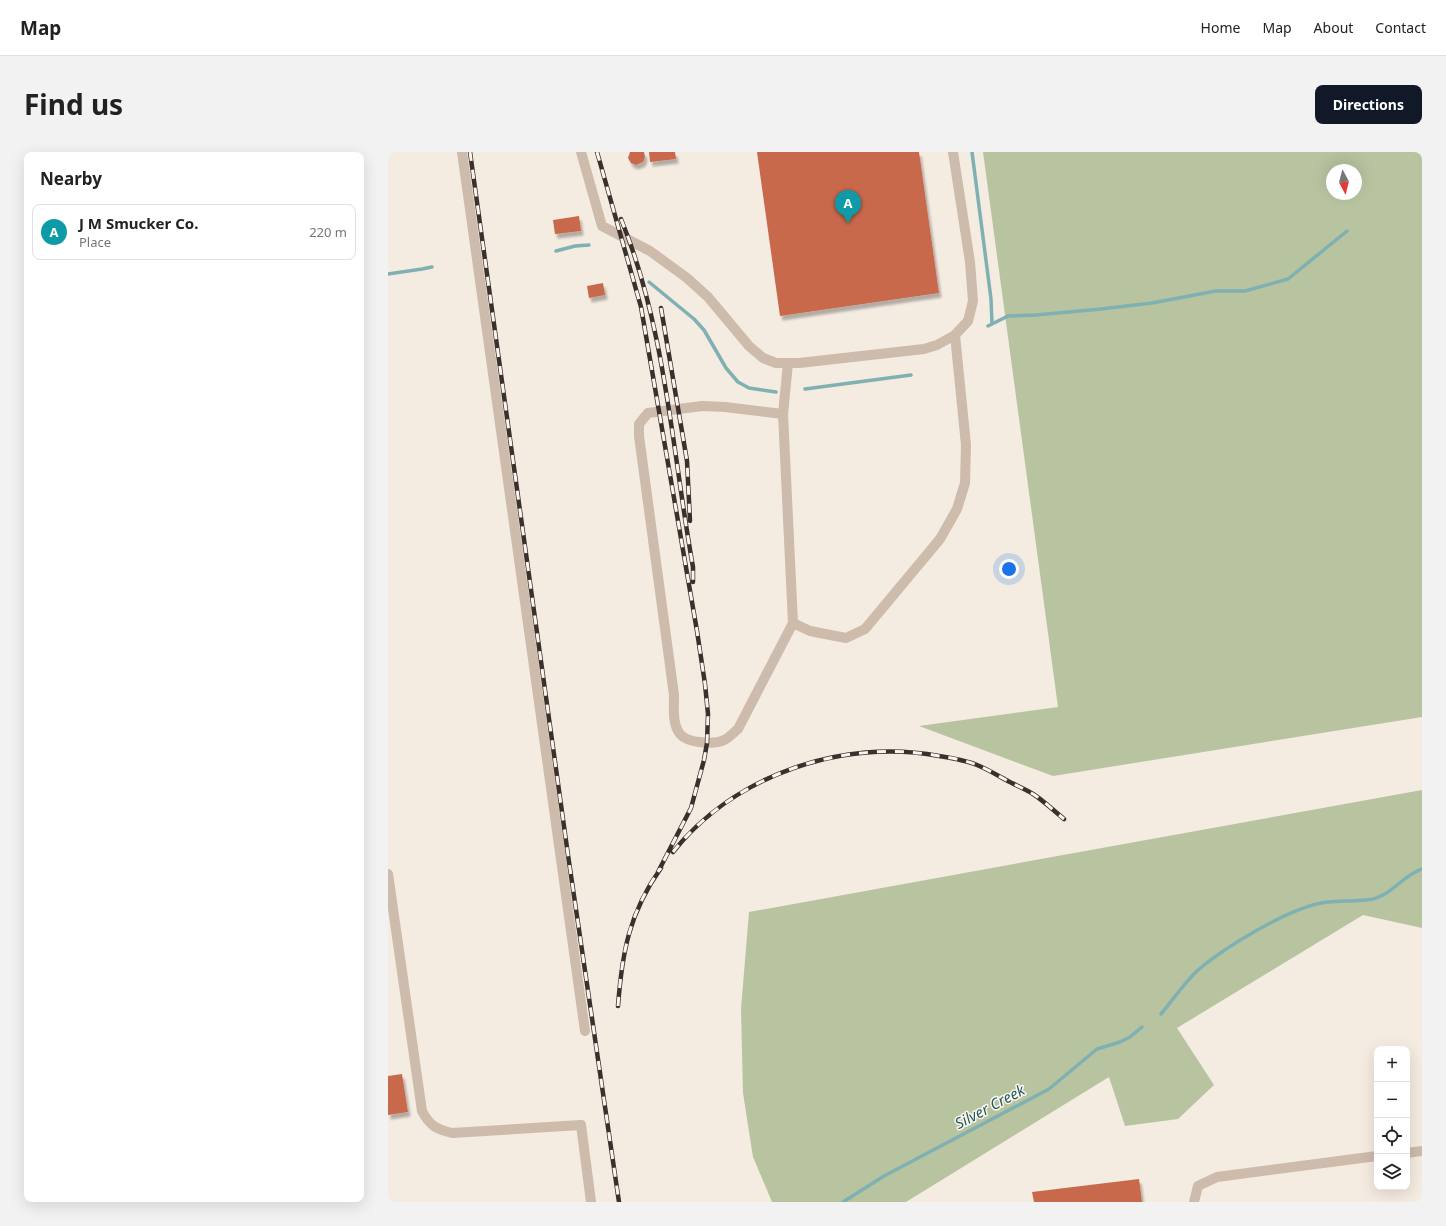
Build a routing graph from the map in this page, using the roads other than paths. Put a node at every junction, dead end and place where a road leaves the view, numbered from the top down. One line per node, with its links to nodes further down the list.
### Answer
1 (462, 152): 9 (lane)
2 (581, 152): 5 (lane)
3 (953, 152): 4 (lane)
4 (955, 336): 5 (lane); 7 (lane)
5 (788, 363): 6 (lane)
6 (783, 414): 7 (lane); 7 (lane)
7 (793, 623)
8 (388, 874): 13 (lane)
9 (585, 1031)
10 (1422, 1151): 11 (lane)
11 (1410, 1152)
12 (1374, 1156): 14 (lane)
13 (592, 1202)
14 (1194, 1202)

